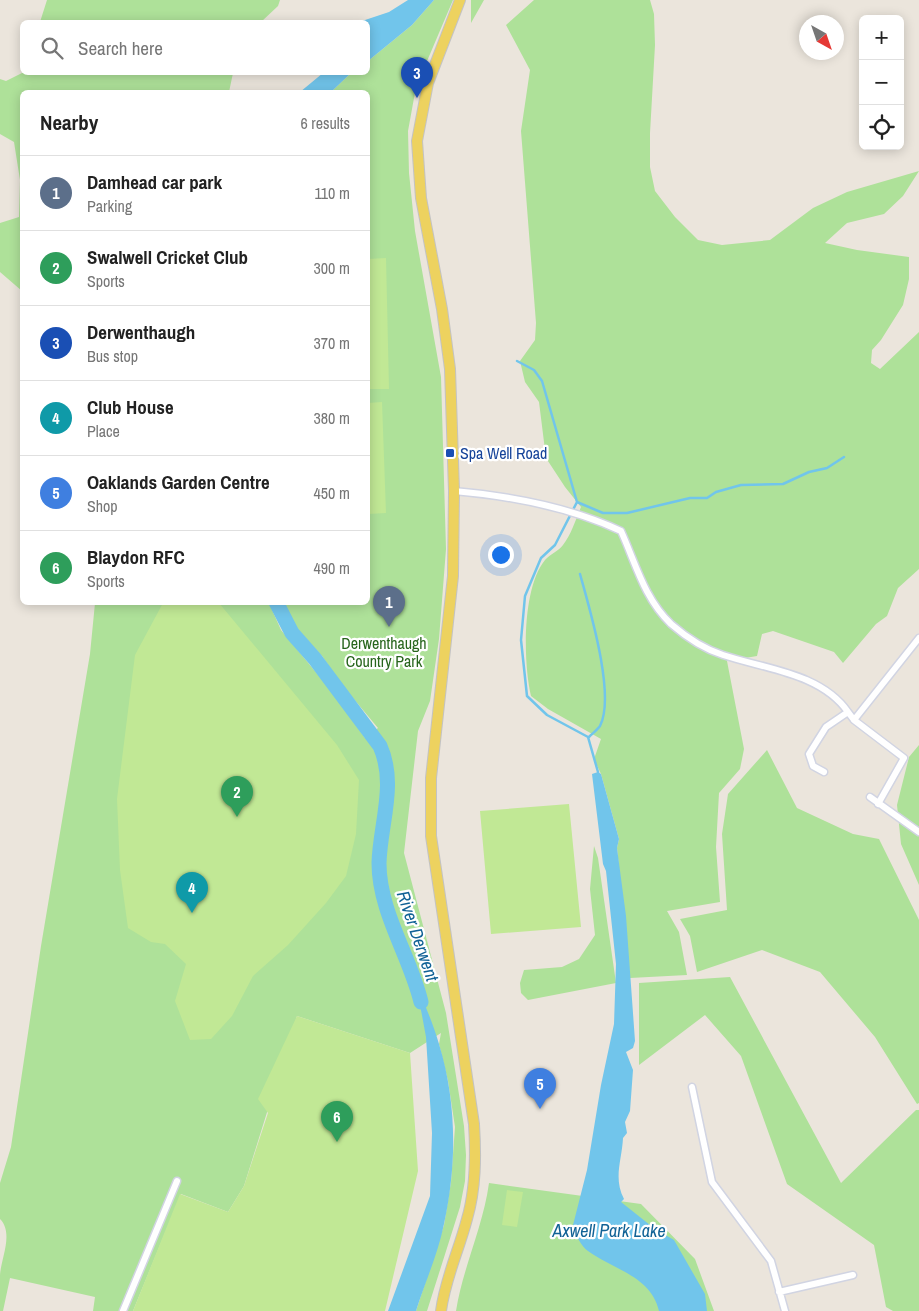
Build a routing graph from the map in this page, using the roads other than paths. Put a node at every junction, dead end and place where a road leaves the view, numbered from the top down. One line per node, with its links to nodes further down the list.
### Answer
1 (460, 0): 2 (main road)
2 (454, 491): 4 (street); 15 (main road)
3 (919, 638): 5 (street)
4 (848, 712): 5 (street); 6 (street)
5 (854, 720): 8 (street)
6 (824, 772)
7 (870, 797): 8 (street)
8 (878, 804): 9 (street)
9 (919, 832)
10 (692, 1087): 13 (street)
11 (177, 1181): 14 (street)
12 (853, 1275): 13 (street)
13 (779, 1292): 16 (street)
14 (123, 1311)
15 (441, 1311)
16 (785, 1311)

